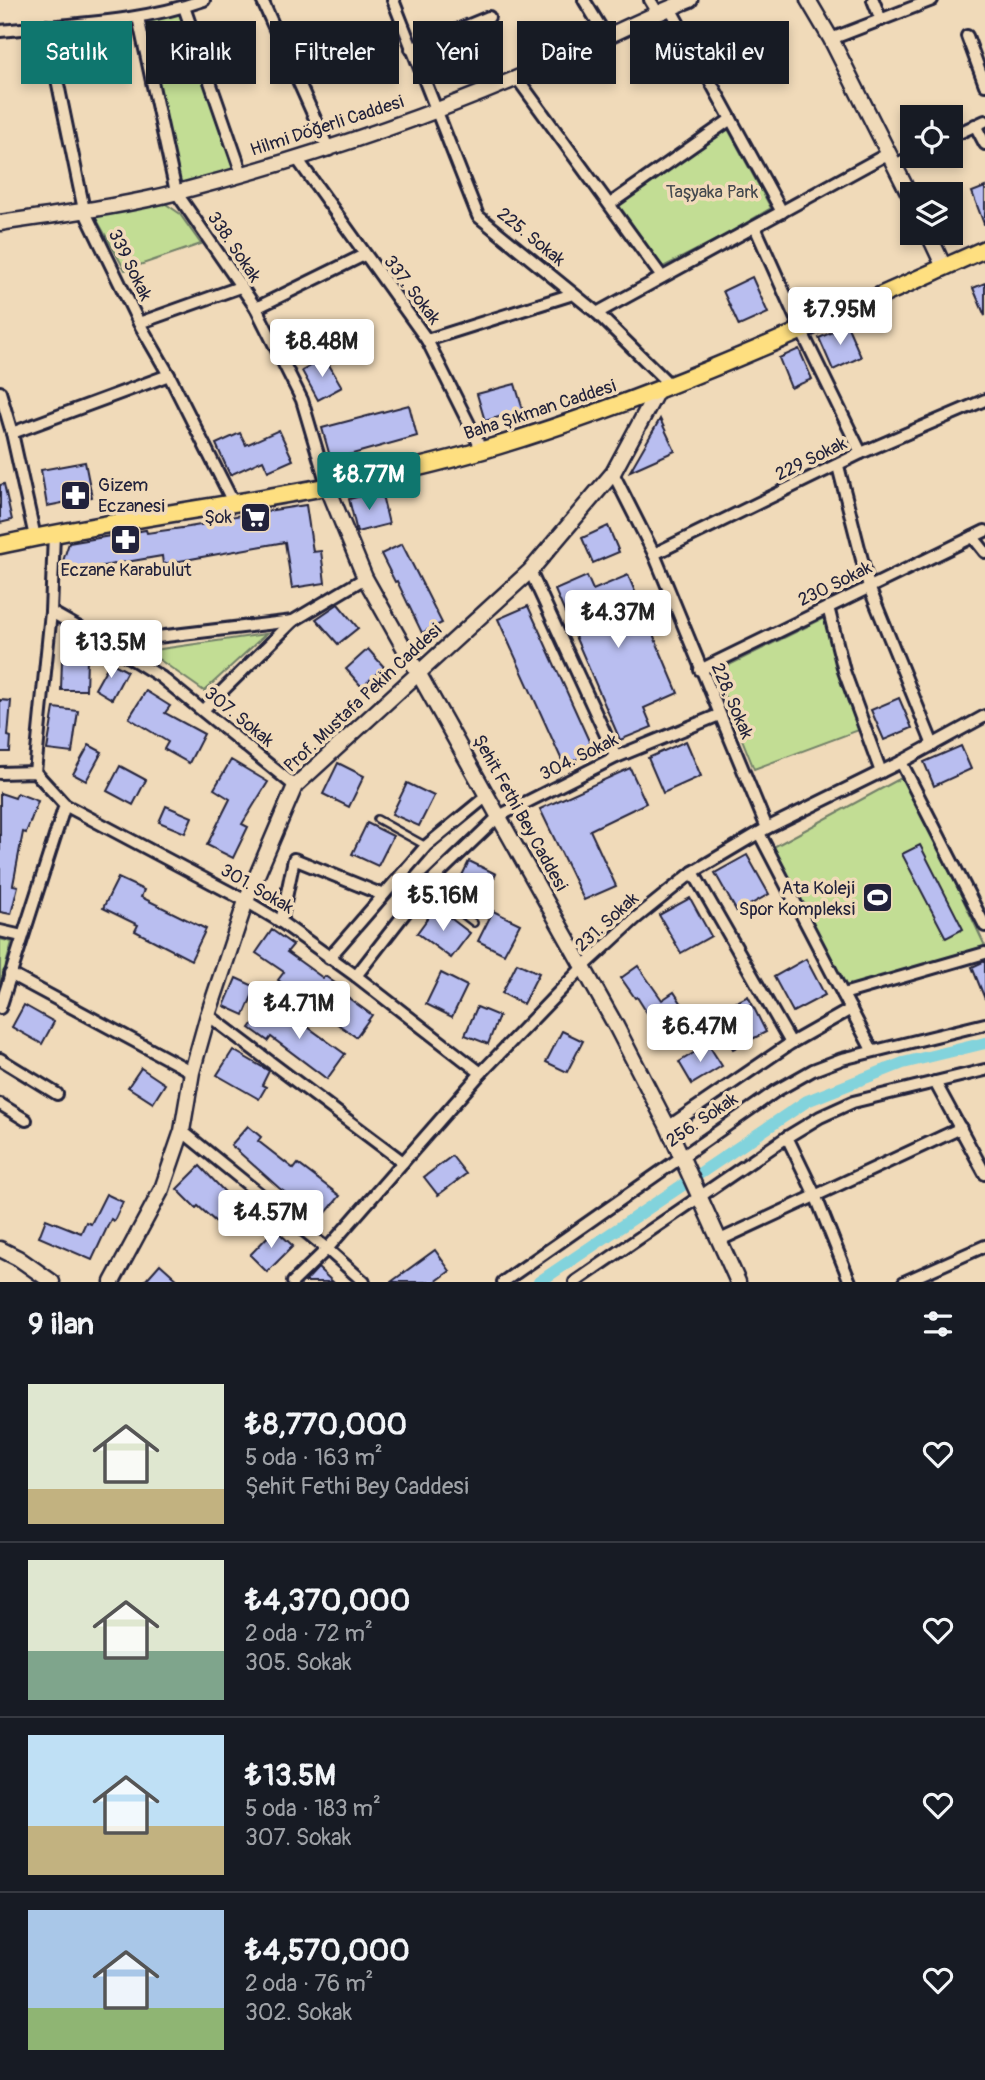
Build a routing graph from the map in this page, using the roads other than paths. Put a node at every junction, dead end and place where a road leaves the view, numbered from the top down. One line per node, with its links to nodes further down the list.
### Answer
1 (204, 0): 9 (street)
2 (262, 0): 31 (street)
3 (393, 0): 21 (street, 225. Sokak)
4 (584, 0): 15 (street)
5 (690, 0): 10 (street, Hilmi Döğerli Caddesi)
6 (808, 0): 20 (street)
7 (873, 0): 13 (street)
8 (932, 0): 13 (street)
9 (184, 7): 12 (street); 35 (street)
10 (659, 7): 18 (street, Hilmi Döğerli Caddesi); 27 (street)
11 (489, 17): 21 (street)
12 (138, 18): 14 (street); 37 (street, 338. Sokak)
13 (881, 20): 20 (street)
14 (104, 21)
15 (597, 21)
16 (21, 29): 17 (street)
17 (0, 31)
18 (616, 31)
19 (967, 36): 25 (street)
20 (831, 39): 33 (street)
21 (411, 49): 26 (street, 225. Sokak)
22 (517, 78): 26 (street, Hilmi Döğerli Caddesi)
23 (58, 84): 39 (street, 339 Sokak)
24 (521, 84): 38 (street)
25 (985, 85)
26 (436, 110): 31 (street, Hilmi Döğerli Caddesi); 49 (street, 225. Sokak)
27 (731, 119): 38 (street); 40 (street)
28 (980, 123): 29 (street); 30 (street)
29 (963, 132)
30 (985, 144)
31 (329, 150): 34 (street, Hilmi Döğerli Caddesi)
32 (900, 158): 33 (street)
33 (892, 159): 36 (street); 40 (street)
34 (298, 160): 35 (street, Hilmi Döğerli Caddesi); 45 (street, 337. Sokak)
35 (242, 174): 37 (street, Hilmi Döğerli Caddesi)
36 (903, 182)
37 (176, 192): 39 (street, Hilmi Döğerli Caddesi); 48 (street, 338. Sokak)
38 (610, 204): 47 (street)
39 (84, 210): 41 (street, Hilmi Döğerli Caddesi); 52 (street, 339 Sokak)
40 (782, 212): 42 (street)
41 (0, 223)
42 (755, 227): 47 (street); 53 (street)
43 (934, 245): 46 (street)
44 (985, 249): 46 (main road, Baha Şıkman Caddesi)
45 (364, 255): 50 (street); 54 (street, 337. Sokak)
46 (944, 267): 53 (main road, Baha Şıkman Caddesi)
47 (662, 277): 51 (street)
48 (240, 287): 50 (street, 338. Sokak); 52 (street)
49 (573, 294): 51 (street, 225. Sokak); 54 (street)
50 (256, 308): 64 (street, 338. Sokak)
51 (597, 313): 56 (street, 225. Sokak)
52 (139, 323): 55 (street, 339 Sokak)
53 (801, 330): 56 (main road, Baha Şıkman Caddesi); 61 (street)
54 (427, 340): 60 (street, 337. Sokak)
55 (169, 375): 59 (street); 65 (street, 339 Sokak)
56 (664, 388): 60 (main road, Baha Şıkman Caddesi); 63 (street, Prof. Mustafa Pekin Caddesi)
57 (0, 393): 59 (street)
58 (985, 400): 61 (street, 229 Sokak)
59 (12, 433): 68 (street)
60 (482, 450): 64 (main road, Baha Şıkman Caddesi)
61 (861, 453): 62 (street, 229 Sokak)
62 (838, 466): 72 (street, 229 Sokak); 75 (street)
63 (613, 474): 72 (street, 228. Sokak); 73 (street, Prof. Mustafa Pekin Caddesi)
64 (328, 488): 65 (main road, Baha Şıkman Caddesi); 74 (street, Şehit Fethi Bey Caddesi)
65 (233, 502): 67 (main road, Baha Şıkman Caddesi)
66 (985, 531): 69 (street, 230 Sokak)
67 (54, 534): 68 (main road, Baha Şıkman Caddesi); 77 (street)
68 (35, 537): 70 (main road, Baha Şıkman Caddesi)
69 (973, 537): 71 (street); 75 (street, 230 Sokak)
70 (0, 545)
71 (985, 552)
72 (654, 554): 80 (street, 228. Sokak)
73 (530, 570): 81 (street, Prof. Mustafa Pekin Caddesi); 86 (street)
74 (365, 578): 78 (street); 81 (street, Şehit Fethi Bey Caddesi)
75 (869, 587): 76 (street, 230 Sokak); 85 (street)
76 (828, 607): 80 (street, 230 Sokak); 89 (street)
77 (51, 612): 79 (street, 307. Sokak); 88 (street)
78 (293, 621): 79 (street); 82 (street)
79 (106, 643): 82 (street, 307. Sokak)
80 (700, 670): 83 (street, 228. Sokak)
81 (419, 671): 91 (street, Prof. Mustafa Pekin Caddesi); 92 (street, Şehit Fethi Bey Caddesi)
82 (203, 710): 91 (street, 307. Sokak)
83 (719, 715): 86 (street, 304. Sokak); 96 (street, 228. Sokak)
84 (985, 716): 85 (street, 231. Sokak)
85 (933, 745): 87 (street, 231. Sokak)
86 (616, 757): 94 (street, 304. Sokak)
87 (901, 762): 89 (street, 231. Sokak); 104 (street)
88 (35, 772): 90 (street); 93 (street, 301. Sokak)
89 (881, 772): 96 (street, 231. Sokak)
90 (0, 773)
91 (295, 786): 101 (street, Prof. Mustafa Pekin Caddesi)
92 (488, 795): 94 (street, Şehit Fethi Bey Caddesi); 97 (street)
93 (65, 806): 101 (street, 301. Sokak); 106 (street)
94 (499, 816): 99 (street, 304. Sokak); 109 (street, Şehit Fethi Bey Caddesi)
95 (377, 819): 97 (lane)
96 (763, 831): 98 (street, 231. Sokak); 112 (street, 228. Sokak)
97 (426, 846): 100 (street)
98 (693, 872): 109 (street, 231. Sokak); 117 (street)
99 (426, 887): 103 (lane); 111 (street, 304. Sokak)
100 (383, 895): 102 (street); 108 (street)
101 (246, 901): 102 (street, 301. Sokak); 115 (street, Prof. Mustafa Pekin Caddesi)
102 (281, 922): 108 (street, 301. Sokak)
103 (474, 923)
104 (985, 926)
105 (0, 931): 106 (street)
106 (22, 936): 110 (street)
107 (985, 953): 112 (street)
108 (329, 958): 111 (street, 301. Sokak)
109 (583, 967): 122 (street, 231. Sokak); 127 (street, Şehit Fethi Bey Caddesi)
110 (10, 974): 113 (street); 121 (street)
111 (356, 976): 122 (street, 301. Sokak)
112 (843, 994): 114 (street, 228. Sokak)
113 (0, 1008)
114 (852, 1009): 117 (street); 118 (street, 228. Sokak)
115 (208, 1015): 121 (street, Prof. Mustafa Pekin Caddesi); 132 (street)
116 (985, 1024): 118 (street, 256. Sokak)
117 (790, 1043): 127 (street)
118 (872, 1050): 131 (street, 256. Sokak)
119 (0, 1059): 124 (street)
120 (985, 1070): 123 (street)
121 (192, 1072): 129 (street, Prof. Mustafa Pekin Caddesi)
122 (481, 1073): 132 (street, 231. Sokak)
123 (935, 1082): 128 (street); 130 (street)
124 (57, 1094)
125 (0, 1104): 126 (street)
126 (26, 1120)
127 (668, 1127): 131 (street, Şehit Fethi Bey Caddesi)
128 (961, 1128): 133 (street); 135 (street)
129 (182, 1131): 139 (street); 142 (street, Prof. Mustafa Pekin Caddesi)
130 (787, 1137): 134 (street); 135 (street)
131 (680, 1156): 134 (street, Şehit Fethi Bey Caddesi); 145 (street, 256. Sokak)
132 (403, 1162): 139 (street, 231. Sokak)
133 (984, 1169)
134 (699, 1197): 136 (street, Şehit Fethi Bey Caddesi); 140 (street)
135 (816, 1197): 136 (street); 149 (street)
136 (720, 1240): 148 (street, Şehit Fethi Bey Caddesi)
137 (985, 1246): 150 (street)
138 (0, 1249): 141 (street)
139 (327, 1249): 143 (street, 231. Sokak); 144 (street)
140 (594, 1269): 146 (street); 147 (street)
141 (52, 1282)
142 (112, 1282)
143 (293, 1282)
144 (364, 1282)
145 (503, 1282)
146 (575, 1282)
147 (600, 1282)
148 (738, 1282)
149 (850, 1282)
150 (904, 1282)

